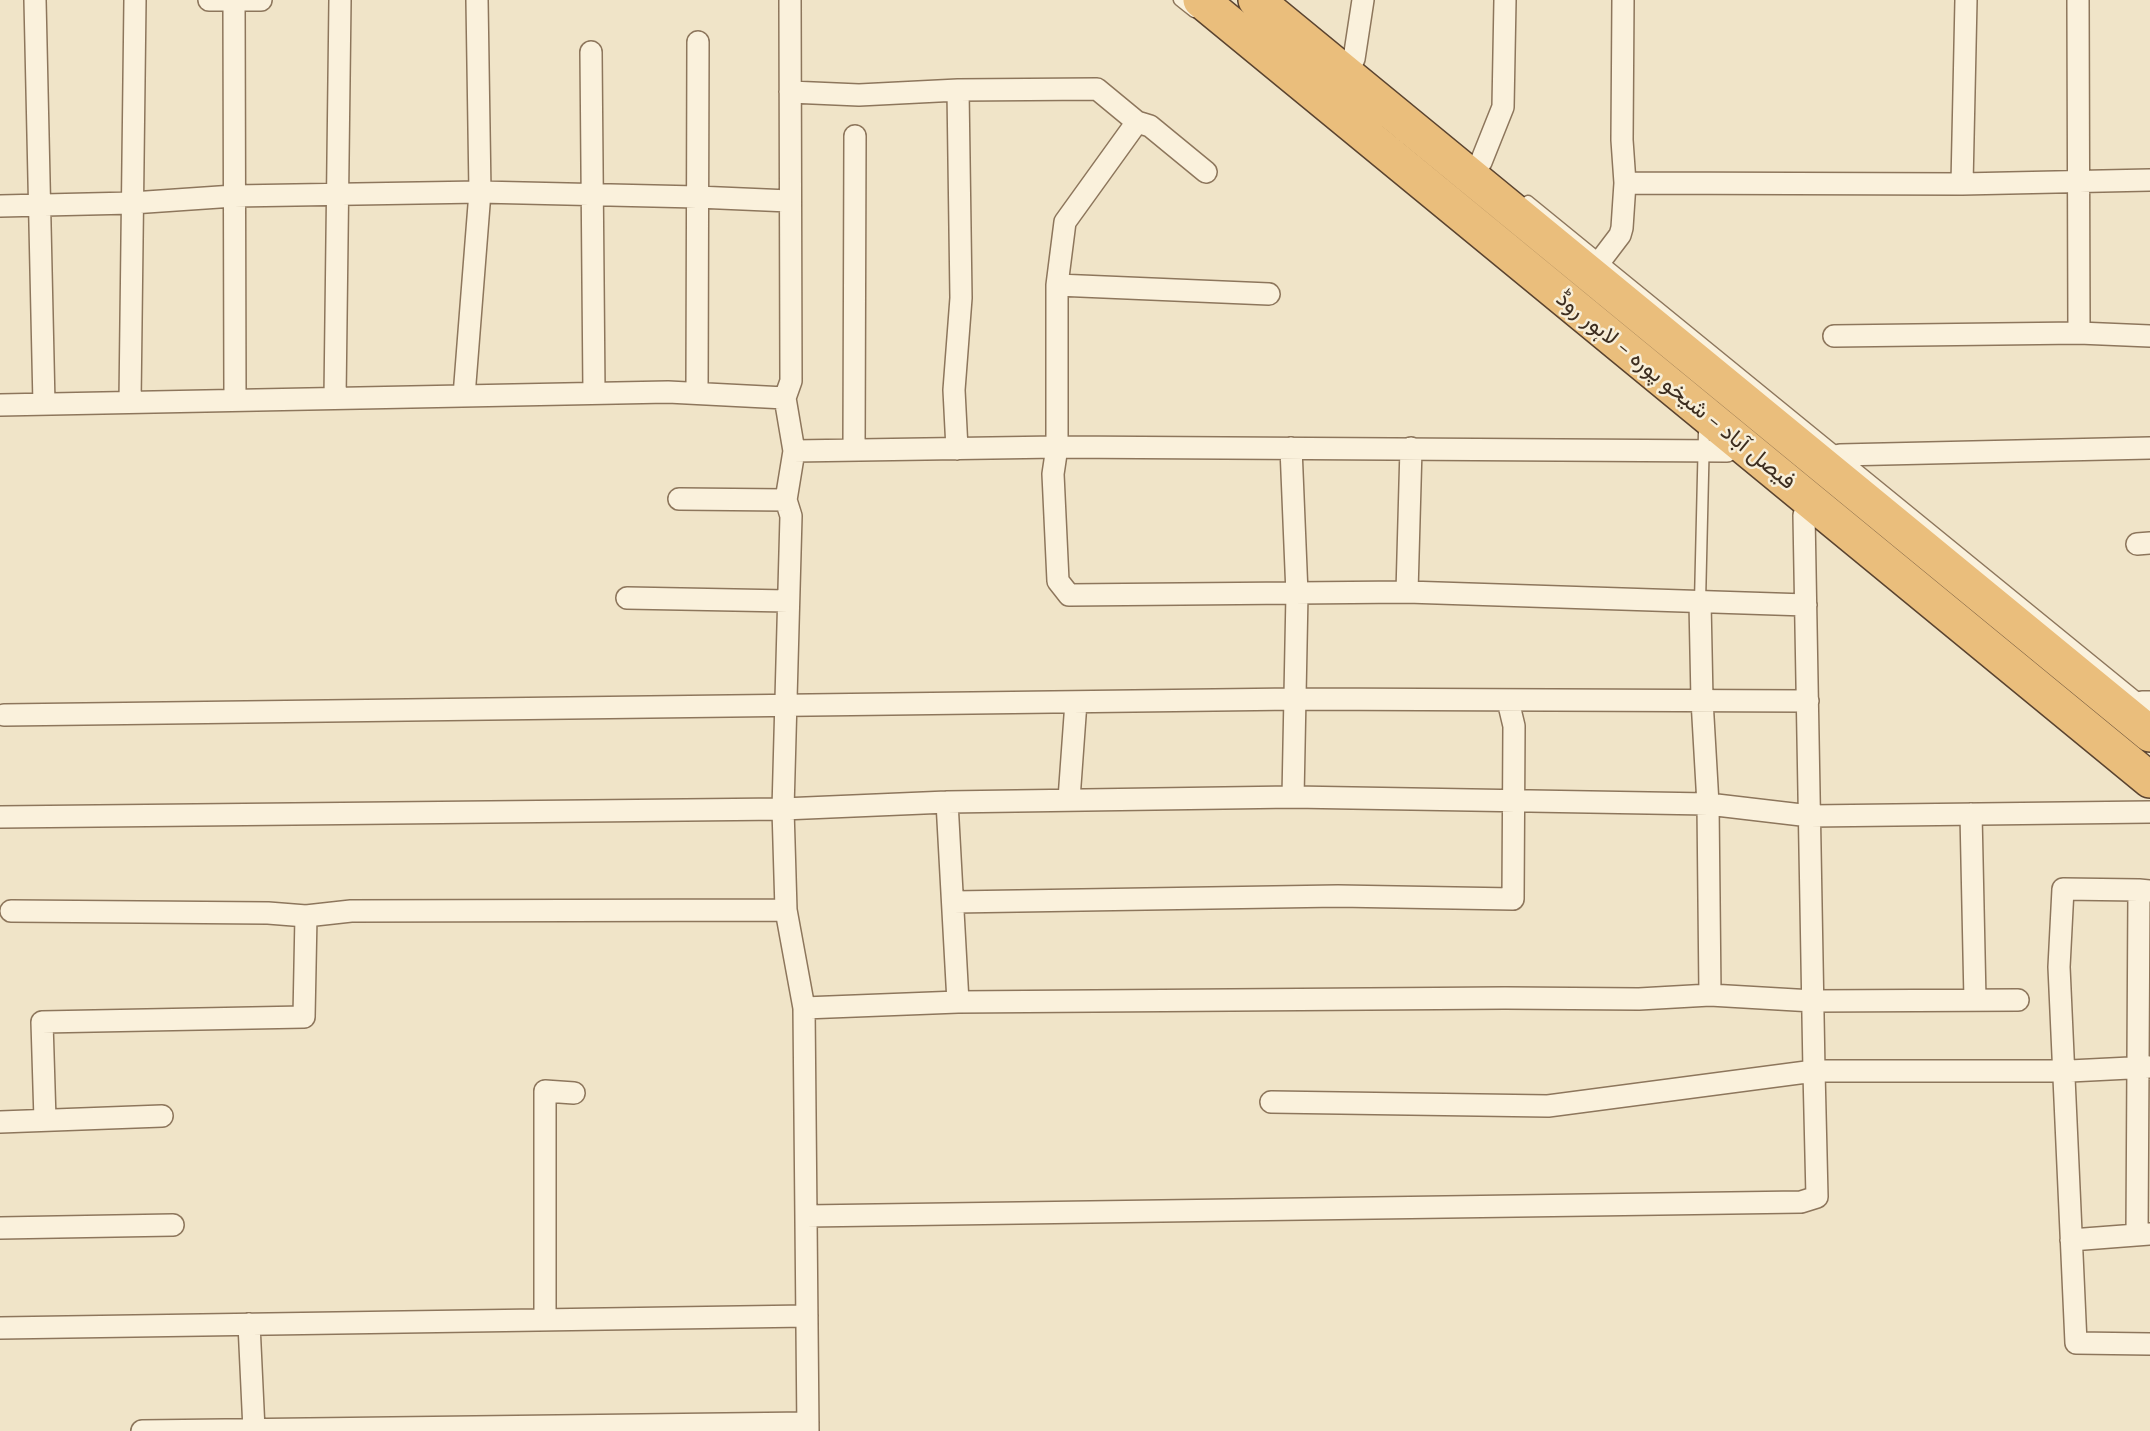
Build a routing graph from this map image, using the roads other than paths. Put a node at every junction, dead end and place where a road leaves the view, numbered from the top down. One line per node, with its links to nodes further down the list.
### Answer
1 (35, 0): 39 (street)
2 (135, 0): 37 (street)
3 (209, 0): 15 (street)
4 (261, 0): 15 (street)
5 (340, 0): 31 (street)
6 (477, 0): 30 (street)
7 (790, 0): 21 (street)
8 (1179, 0): 16 (lane)
9 (1255, 0): 81 (highway, فیصل آباد - شیخو پورہ - لاہور روڈ)
10 (1363, 0): 19 (street)
11 (1505, 0): 24 (street)
12 (1623, 0): 28 (street)
13 (1966, 0): 29 (street)
14 (2078, 0): 27 (street)
15 (234, 1): 33 (street)
16 (1201, 9): 83 (highway, فیصل آباد - شیخو پورہ - لاہور روڈ)
17 (698, 42): 35 (street)
18 (592, 52): 34 (street)
19 (1354, 59)
20 (958, 90): 21 (street); 22 (street); 61 (street)
21 (790, 92): 36 (street)
22 (1137, 122): 25 (street); 41 (street)
23 (855, 136): 62 (street)
24 (1481, 162)
25 (1206, 172)
26 (2150, 180): 27 (street)
27 (2078, 181): 29 (street); 43 (street)
28 (1625, 183): 29 (street); 40 (street)
29 (1962, 184)
30 (480, 192): 31 (street); 34 (street); 48 (street)
31 (338, 194): 33 (street); 49 (street)
32 (1521, 195): 40 (lane)
33 (234, 196): 37 (street); 51 (street)
34 (593, 196): 35 (street); 46 (street)
35 (697, 197): 36 (street); 47 (street)
36 (789, 201): 50 (street)
37 (132, 203): 39 (street); 52 (street)
38 (0, 206): 39 (street)
39 (40, 206): 53 (street)
40 (1601, 260): 65 (lane)
41 (1057, 285): 42 (street); 57 (street)
42 (1269, 294)
43 (2079, 333): 44 (street); 45 (street)
44 (1834, 335)
45 (2150, 336)
46 (594, 393): 47 (street); 48 (street)
47 (697, 393): 50 (street)
48 (464, 396): 49 (street)
49 (335, 398): 51 (street)
50 (785, 398): 63 (street)
51 (235, 400): 52 (street)
52 (130, 402): 53 (street)
53 (44, 404): 54 (street)
54 (0, 405)
55 (1694, 424): 56 (lane)
56 (1704, 442): 59 (street); 64 (street); 73 (lane)
57 (1057, 447): 58 (street); 61 (street); 70 (street)
58 (1291, 448): 59 (street); 70 (street)
59 (1411, 448): 69 (street)
60 (2150, 448): 65 (street)
61 (957, 449): 62 (street)
62 (854, 450): 63 (street)
63 (794, 451): 67 (street)
64 (1731, 455)
65 (1840, 456): 81 (lane)
66 (679, 499): 67 (street)
67 (786, 500): 72 (street)
68 (1804, 515): 74 (street)
69 (1407, 592): 70 (street); 73 (street)
70 (1297, 594): 75 (street)
71 (627, 598): 72 (street)
72 (788, 601): 80 (street)
73 (1700, 602): 74 (street); 76 (street)
74 (1806, 605): 78 (street)
75 (1295, 699): 77 (street); 79 (street); 84 (street)
76 (1702, 700): 77 (street); 78 (street); 88 (street)
77 (1508, 701): 87 (street)
78 (1808, 701): 92 (street)
79 (1076, 702): 80 (street); 85 (street)
80 (786, 704): 82 (street); 89 (street)
81 (2148, 712)
82 (5, 715)
83 (2150, 780)
84 (1293, 797): 85 (street); 87 (street)
85 (1069, 799): 86 (street)
86 (947, 802): 89 (street); 95 (street)
87 (1512, 802): 88 (street); 95 (street)
88 (1708, 804): 92 (street); 99 (street)
89 (783, 808): 93 (street); 96 (street)
90 (2150, 812): 91 (street)
91 (1971, 814): 92 (street); 100 (street)
92 (1810, 816): 102 (street)
93 (0, 817)
94 (2145, 891): 105 (street); 107 (street)
95 (954, 902): 103 (street)
96 (786, 910): 98 (street); 104 (street)
97 (11, 911): 98 (street)
98 (306, 916): 111 (street)
99 (1710, 995): 102 (street); 103 (street)
100 (1975, 1000): 101 (street); 102 (street)
101 (2018, 1000)
102 (1813, 1001): 106 (street)
103 (958, 1002): 104 (street)
104 (804, 1008): 113 (street)
105 (2144, 1068): 107 (street); 116 (street)
106 (1814, 1071): 107 (street); 109 (street); 113 (street)
107 (2064, 1071): 117 (street)
108 (574, 1093): 119 (street)
109 (1271, 1102)
110 (162, 1116): 111 (street)
111 (45, 1120): 112 (street)
112 (0, 1122)
113 (806, 1216): 118 (street)
114 (173, 1225): 115 (street)
115 (0, 1228)
116 (2144, 1235): 117 (street)
117 (2071, 1240): 122 (street)
118 (807, 1316): 119 (street); 123 (street)
119 (545, 1320): 120 (street)
120 (249, 1325): 121 (street); 124 (street)
121 (0, 1328)
122 (2150, 1343)
123 (808, 1427): 124 (street)
124 (254, 1430): 125 (street)
125 (142, 1431)

